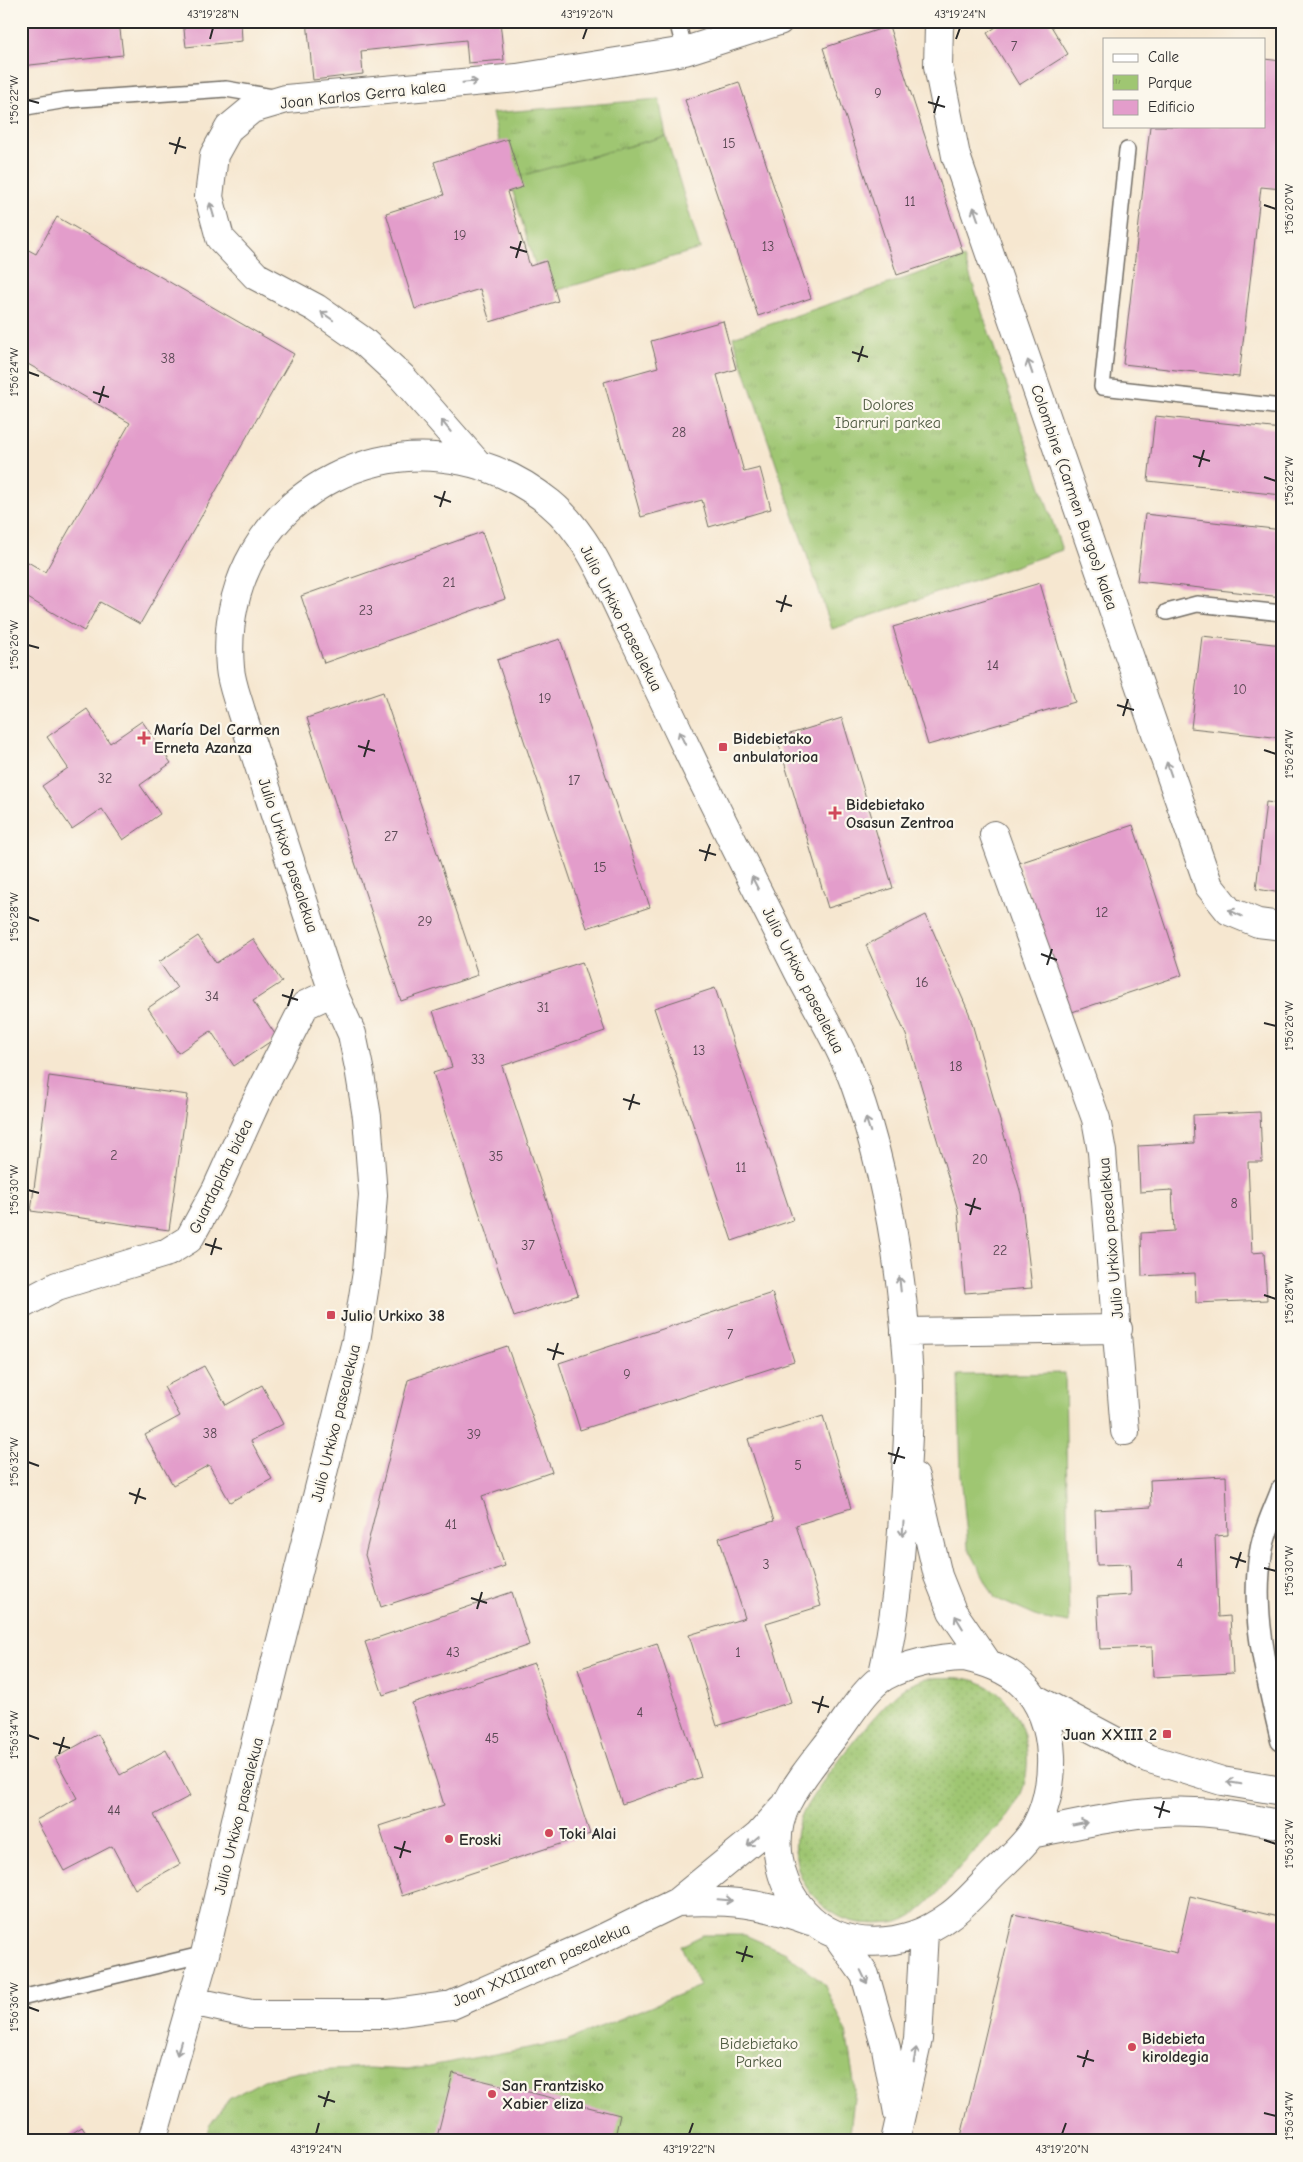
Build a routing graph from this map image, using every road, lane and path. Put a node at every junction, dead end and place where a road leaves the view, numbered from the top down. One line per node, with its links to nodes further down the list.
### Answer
1 (677, 21): 4 (lane)
2 (779, 21): 4 (street, Joan Karlos Gerra kalea)
3 (941, 21): 13 (street, Colombine (Carmen Burgos) kalea, one-way to 3)
4 (685, 51): 5 (street, Joan Karlos Gerra kalea, one-way to 4)
5 (286, 99): 6 (lane); 9 (street, Joan Karlos Gerra kalea, one-way to 5)
6 (21, 108)
7 (1127, 150): 8 (lane)
8 (1282, 407)
9 (477, 463): 14 (street, Julio Urkixo pasealekua); 17 (street, Julio Urkixo pasealekua, one-way to 9)
10 (1167, 612): 11 (lane)
11 (1282, 613)
12 (994, 835): 16 (street, Julio Urkixo pasealekua)
13 (1282, 926)
14 (333, 992): 15 (street, Guardaplata bidea); 33 (street, Julio Urkixo pasealekua)
15 (21, 1305)
16 (1118, 1329): 17 (street, Julio Urkixo pasealekua); 18 (street, Julio Urkixo pasealekua)
17 (905, 1332): 19 (street, Julio Urkixo pasealekua)
18 (1125, 1431)
19 (908, 1445): 21 (street, Julio Urkixo pasealekua, one-way to 19); 22 (street, Julio Urkixo pasealekua, one-way to 22)
20 (1282, 1491): 24 (street)
21 (986, 1662): 22 (street); 23 (street)
22 (882, 1678): 26 (street)
23 (1036, 1699): 25 (street, one-way to 23); 28 (street)
24 (1282, 1740)
25 (1282, 1792)
26 (786, 1805): 29 (street, Joan XXIIIaren pasealekua, one-way to 29); 30 (street)
27 (1282, 1825): 28 (street, one-way to 27)
28 (1032, 1834): 31 (street)
29 (677, 1902): 30 (street, Joan XXIIIaren pasealekua, one-way to 30); 35 (street, Joan XXIIIaren pasealekua)
30 (812, 1922): 32 (street)
31 (924, 1932): 32 (street); 36 (street, one-way to 31)
32 (837, 1936): 36 (street, one-way to 36)
33 (205, 1954): 34 (lane); 35 (street, Julio Urkixo pasealekua)
34 (21, 1998)
35 (192, 2001): 37 (street, Julio Urkixo pasealekua, one-way to 37)
36 (897, 2130)
37 (152, 2141)

